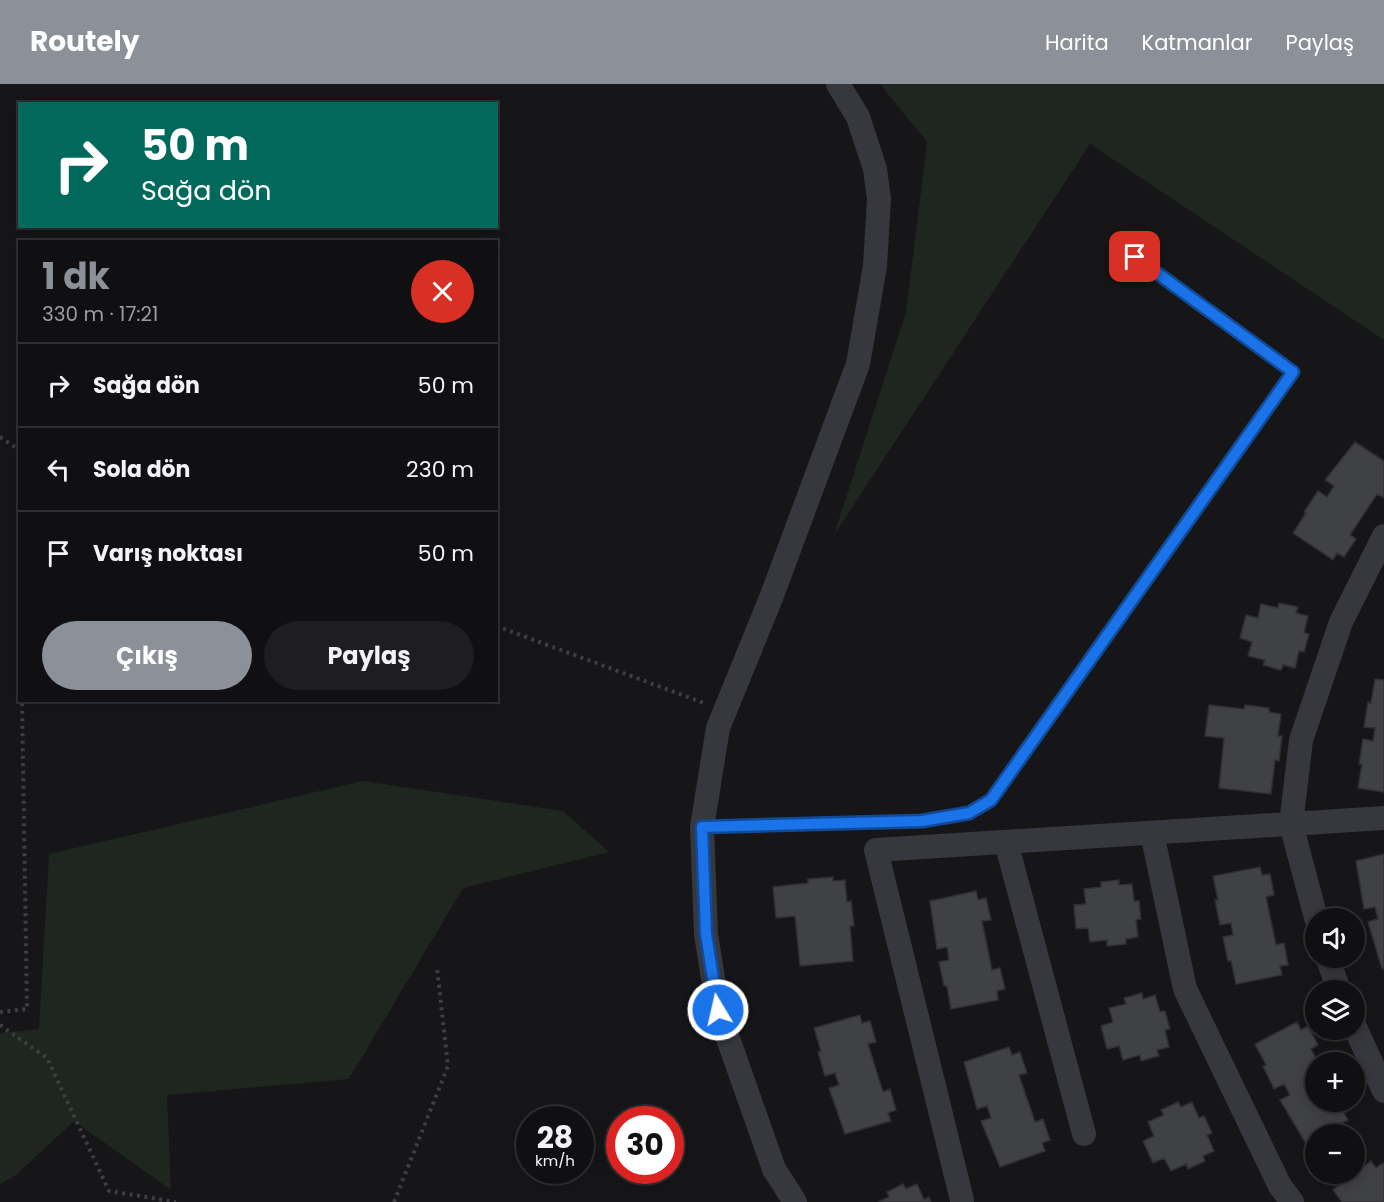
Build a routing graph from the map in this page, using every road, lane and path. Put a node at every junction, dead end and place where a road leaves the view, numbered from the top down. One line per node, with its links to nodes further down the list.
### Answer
1 (838, 84): 8 (street)
2 (1135, 257): 11 (lane)
3 (0, 437): 4 (path)
4 (18, 449)
5 (1384, 536): 10 (street)
6 (498, 627): 8 (path)
7 (22, 702): 16 (path)
8 (725, 711): 11 (street)
9 (1384, 818): 10 (street)
10 (1291, 824): 12 (street); 14 (street)
11 (702, 827): 24 (street)
12 (1152, 833): 13 (street); 25 (street)
13 (1006, 842): 20 (street); 21 (street)
14 (1313, 908)
15 (437, 968): 23 (path)
16 (0, 1012)
17 (0, 1025): 22 (path)
18 (1361, 1040): 19 (street)
19 (1384, 1091)
20 (1084, 1134)
21 (962, 1200)
22 (176, 1202)
23 (393, 1202)
24 (795, 1202)
25 (1292, 1202)

